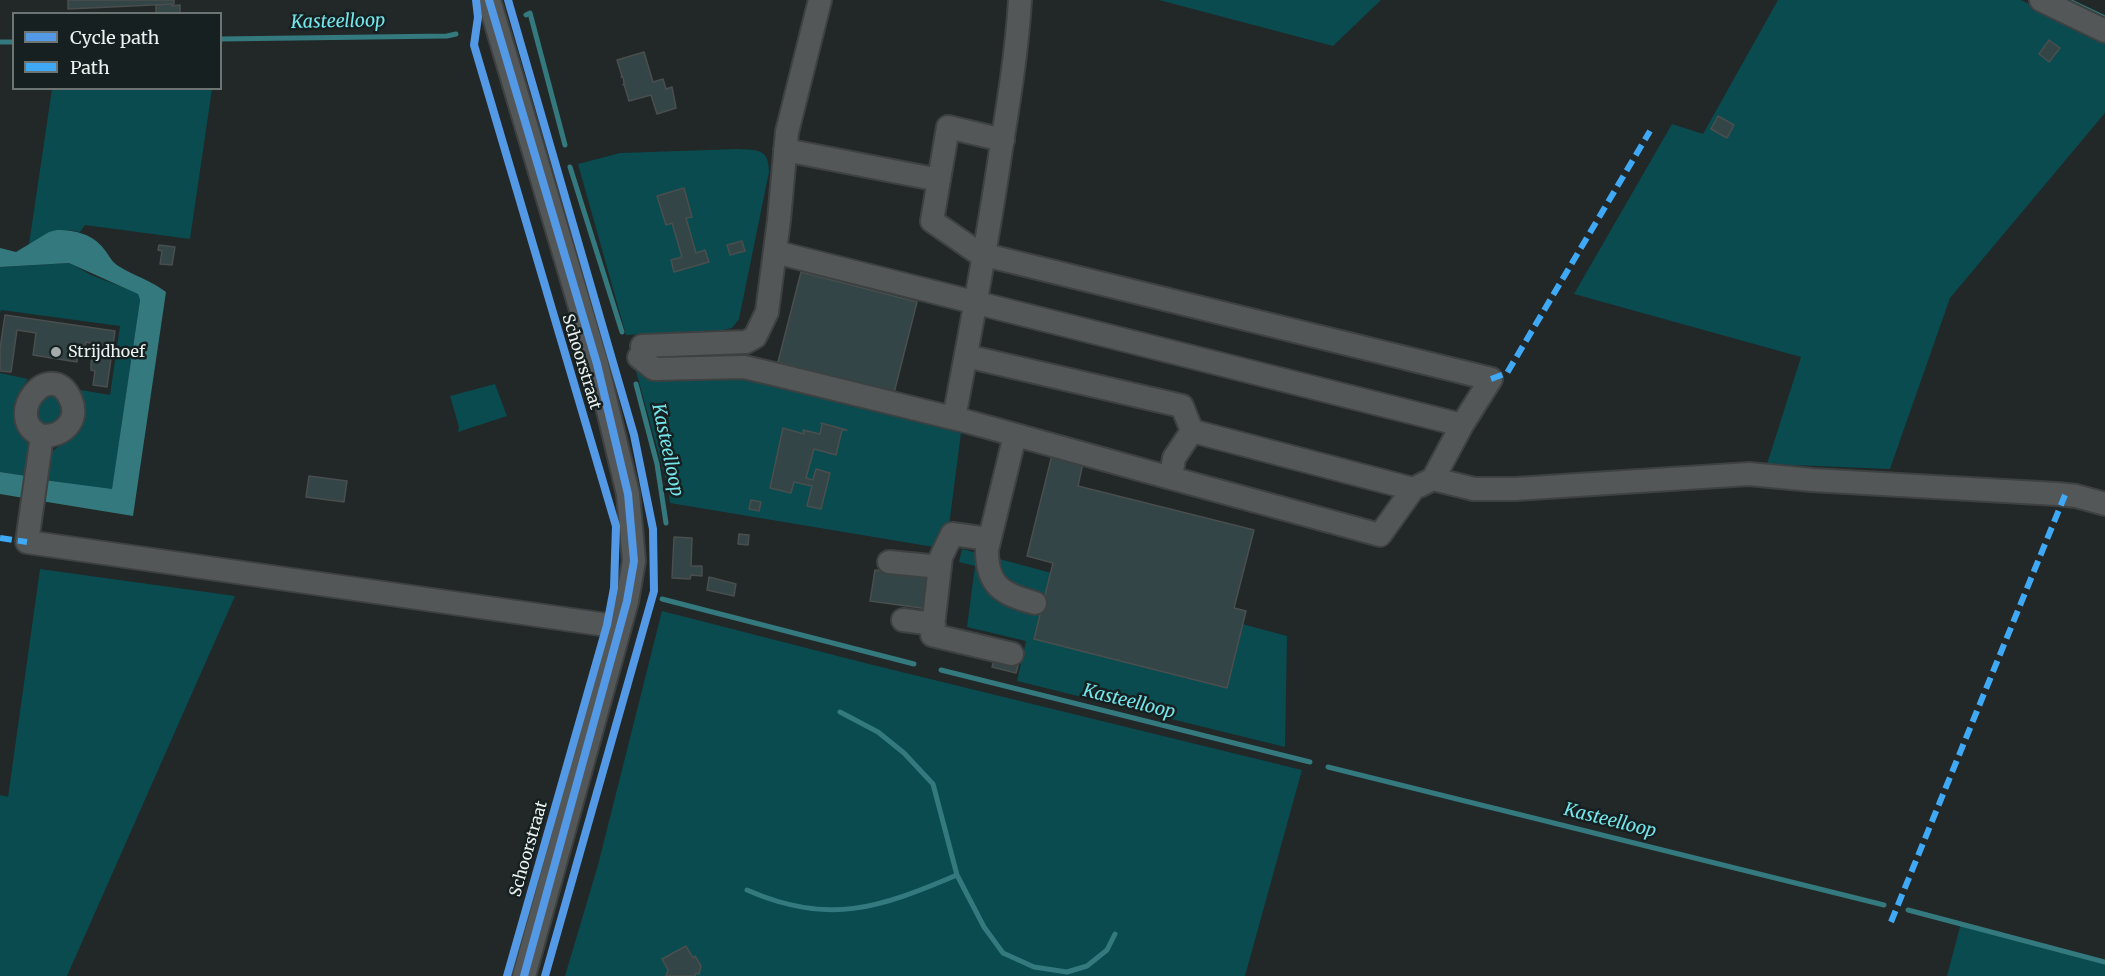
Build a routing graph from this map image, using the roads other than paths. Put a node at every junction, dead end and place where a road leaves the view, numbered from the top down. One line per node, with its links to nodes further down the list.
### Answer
1 (489, 0): 30 (street, Schoorstraat)
2 (820, 0): 7 (street)
3 (1020, 0): 6 (street)
4 (2041, 0): 5 (street)
5 (2105, 31)
6 (1003, 140): 8 (street); 10 (street)
7 (785, 150): 8 (street); 9 (street)
8 (939, 180): 10 (street)
9 (775, 252): 11 (street); 12 (street)
10 (985, 256): 11 (street); 16 (street)
11 (976, 303): 13 (street); 16 (street)
12 (749, 340): 14 (street); 14 (street)
13 (966, 356): 15 (street); 17 (street)
14 (753, 369): 15 (street)
15 (954, 418): 18 (street)
16 (1462, 425): 21 (street)
17 (1192, 431): 20 (street); 22 (street)
18 (1015, 435): 20 (street); 24 (street)
19 (42, 436): 30 (street)
20 (1171, 478): 22 (street)
21 (1433, 479): 22 (street); 23 (street)
22 (1413, 489)
23 (2105, 504)
24 (989, 539): 26 (street); 27 (street)
25 (889, 562): 26 (street)
26 (940, 567): 29 (street)
27 (1035, 603)
28 (903, 620): 29 (street)
29 (934, 624): 31 (street)
30 (620, 630): 32 (street, Schoorstraat)
31 (1012, 654)
32 (524, 976)

